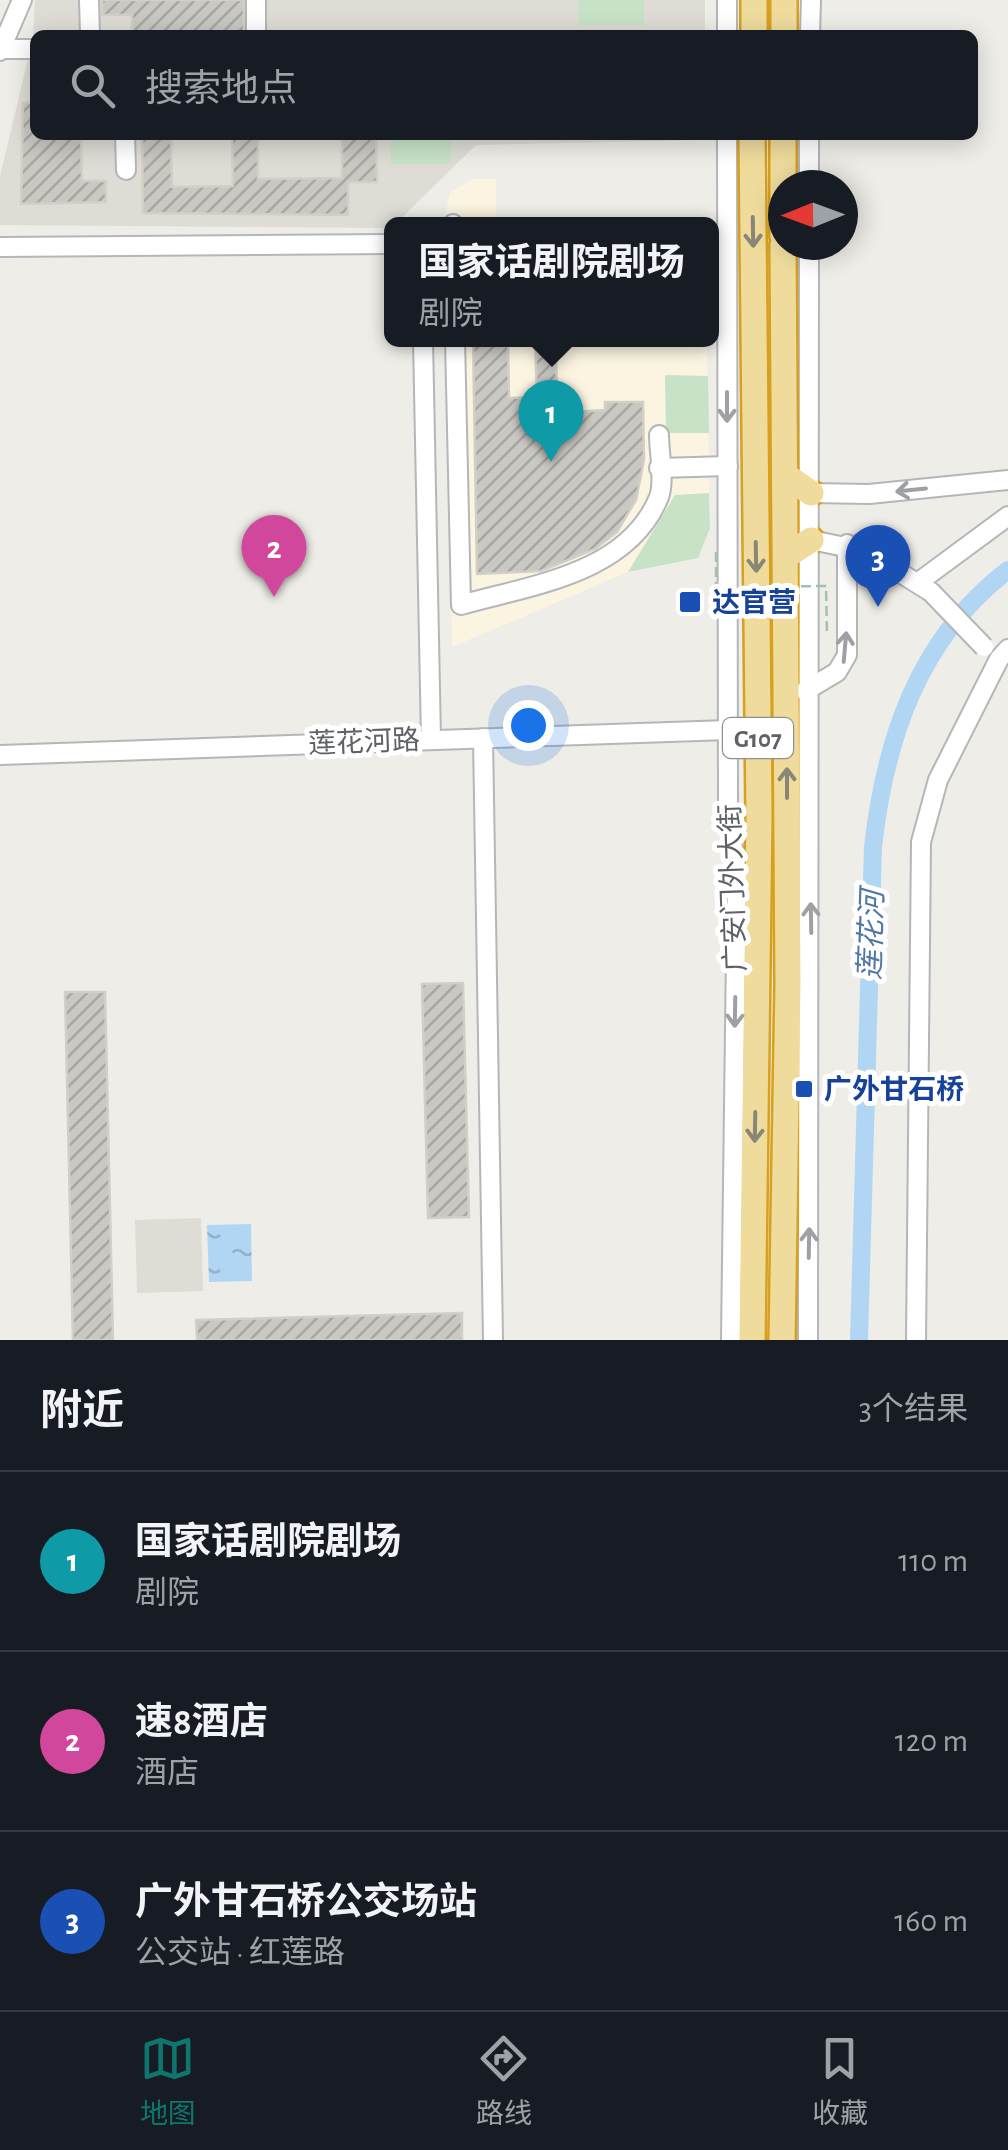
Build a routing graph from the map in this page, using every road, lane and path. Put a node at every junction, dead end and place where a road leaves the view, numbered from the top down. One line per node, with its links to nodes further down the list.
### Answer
1 (22, 0): 15 (street)
2 (90, 0): 8 (street)
3 (256, 0): 9 (street)
4 (727, 0): 10 (street)
5 (754, 0): 11 (highway)
6 (784, 0): 12 (highway)
7 (811, 0): 13 (street)
8 (90, 30)
9 (256, 30)
10 (727, 30)
11 (754, 30)
12 (784, 30)
13 (810, 30)
14 (30, 49): 15 (street)
15 (0, 50)
16 (124, 140): 21 (street)
17 (727, 140): 32 (street, 广安门外大街, one-way to 32)
18 (752, 140): 52 (highway, 广安门外大街 / G107, one-way to 52)
19 (783, 140): 22 (highway)
20 (809, 140): 23 (street)
21 (126, 170)
22 (783, 170)
23 (808, 170)
24 (384, 244): 25 (street)
25 (0, 248)
26 (788, 260): 28 (highway, 广安门外大街 / G107)
27 (804, 260): 28 (street, 广安门外大街)
28 (796, 288): 34 (highway, 广安门外大街 / G107); 36 (street, 广安门外大街)
29 (423, 347): 48 (street)
30 (455, 347): 33 (street)
31 (659, 435): 33 (street)
32 (728, 466): 33 (street); 46 (street, 广安门外大街)
33 (660, 468)
34 (785, 476): 36 (highway); 41 (highway, 广安门外大街 / G107)
35 (1008, 480): 36 (street, one-way to 36)
36 (811, 493): 38 (street, 广安门外大街)
37 (1008, 516): 42 (street)
38 (811, 540): 39 (street); 41 (highway); 45 (street, 广安门外大街)
39 (847, 544): 42 (street); 45 (street, one-way to 39)
40 (716, 552): 43 (path, bridge)
41 (786, 556): 45 (highway, 广安门外大街 / G107)
42 (926, 586): 44 (street, bridge)
43 (827, 634)
44 (1000, 655): 55 (street)
45 (798, 692): 53 (highway, 广安门外大街 / G107, one-way to 45); 54 (street, 广安门外大街, one-way to 45)
46 (728, 730): 47 (street, 莲花河路); 51 (street, 广安门外大街, one-way to 51)
47 (483, 738): 48 (street, 莲花河路); 50 (street)
48 (431, 739): 49 (street, 莲花河路)
49 (0, 755)
50 (493, 1340)
51 (731, 1340)
52 (752, 1340)
53 (782, 1340)
54 (808, 1340)
55 (916, 1340)

